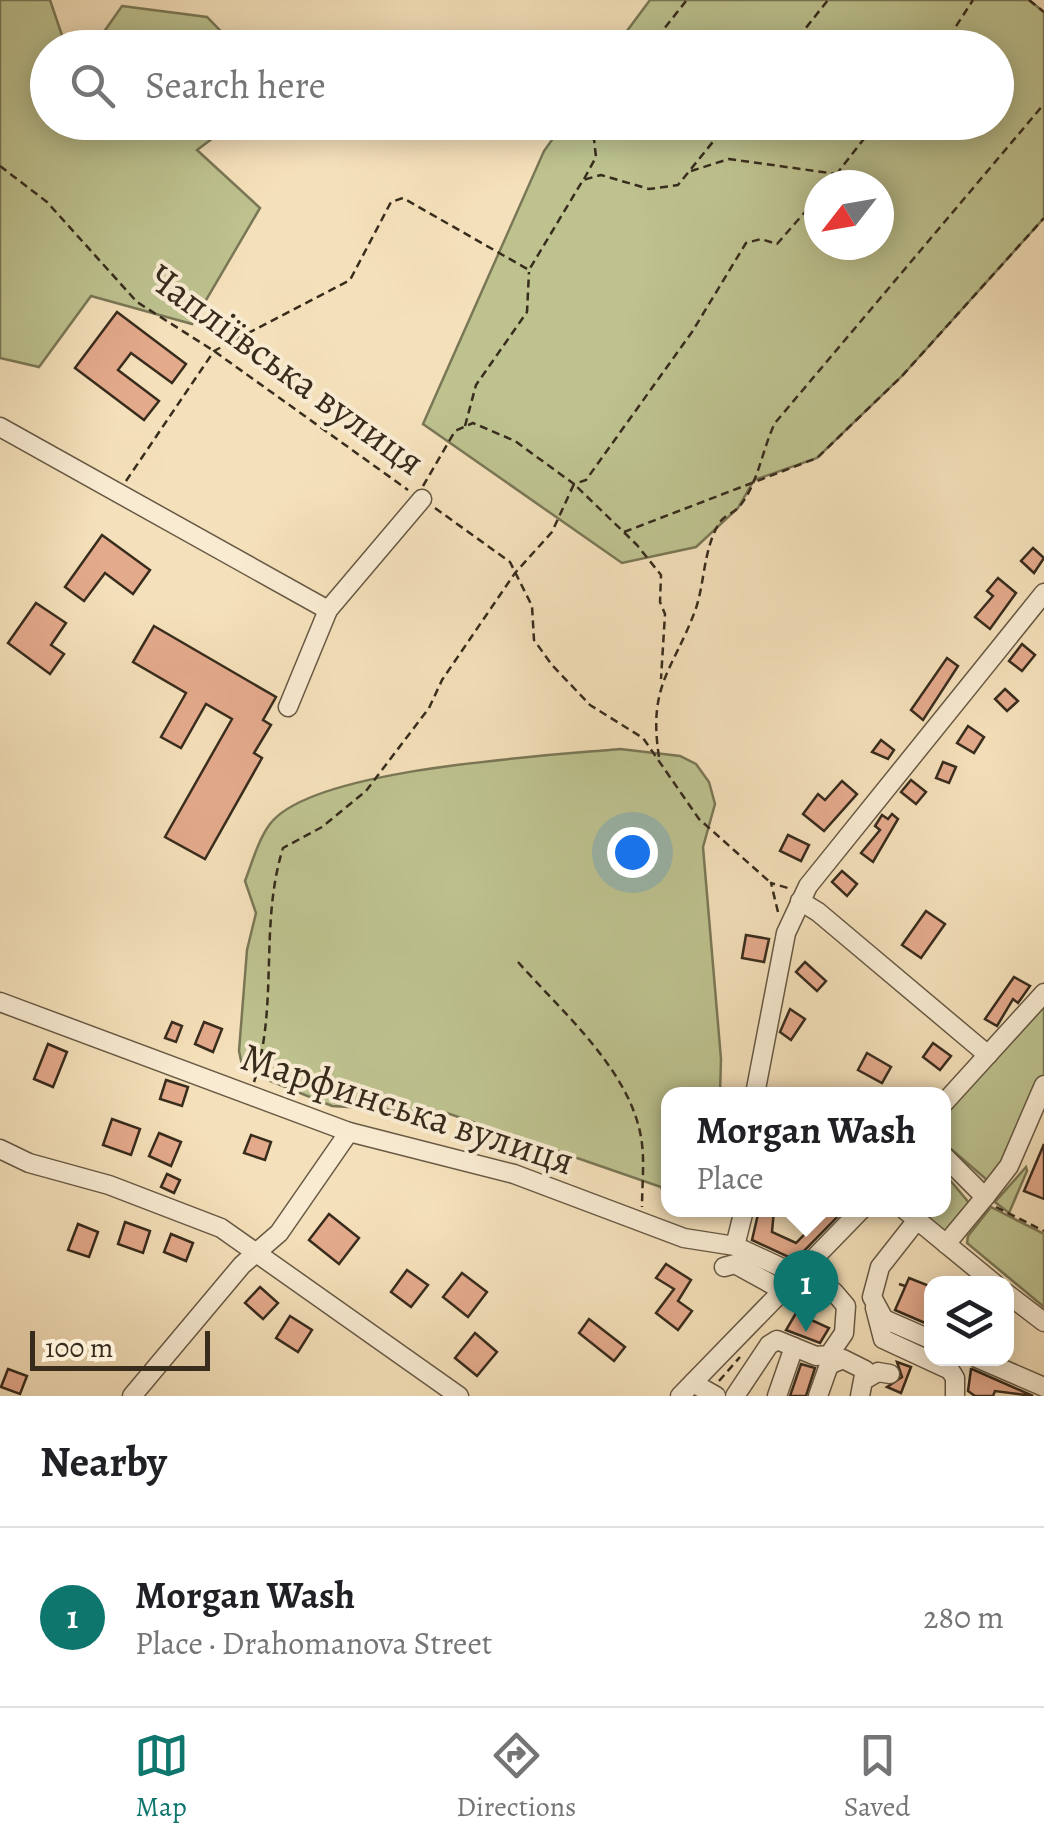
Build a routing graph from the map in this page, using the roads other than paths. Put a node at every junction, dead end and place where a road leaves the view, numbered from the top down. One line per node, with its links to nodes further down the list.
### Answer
1 (0, 426): 4 (street)
2 (419, 498): 4 (street)
3 (1044, 593): 6 (street)
4 (328, 610): 5 (street)
5 (288, 707)
6 (802, 897): 9 (street); 11 (street)
7 (1044, 993): 9 (street)
8 (0, 1002): 14 (street, Марфинська вулиця)
9 (988, 1055): 12 (street)
10 (1044, 1084): 13 (street)
11 (756, 1087)
12 (951, 1095)
13 (1040, 1105): 17 (street)
14 (349, 1132): 23 (street, Марфинська вулиця); 24 (street)
15 (0, 1149): 24 (street)
16 (951, 1163): 17 (street)
17 (984, 1197): 22 (street)
18 (742, 1217): 23 (street)
19 (847, 1217): 27 (street)
20 (910, 1217): 29 (street)
21 (913, 1217): 22 (street)
22 (946, 1244): 26 (street)
23 (736, 1246): 27 (street, Марфинська вулиця)
24 (261, 1252): 39 (street); 40 (street)
25 (724, 1267): 27 (street)
26 (985, 1276)
27 (788, 1283): 30 (street); 33 (street)
28 (1014, 1299): 31 (street)
29 (875, 1308): 32 (street); 45 (street)
30 (754, 1318): 33 (street); 38 (street)
31 (1044, 1322)
32 (924, 1337)
33 (788, 1344): 42 (street); 43 (street)
34 (1004, 1366): 37 (street)
35 (890, 1374): 36 (street)
36 (863, 1387): 44 (street)
37 (1044, 1387)
38 (693, 1390): 41 (street)
39 (132, 1396)
40 (459, 1396)
41 (716, 1396)
42 (735, 1396)
43 (777, 1396)
44 (818, 1396)
45 (955, 1396)

